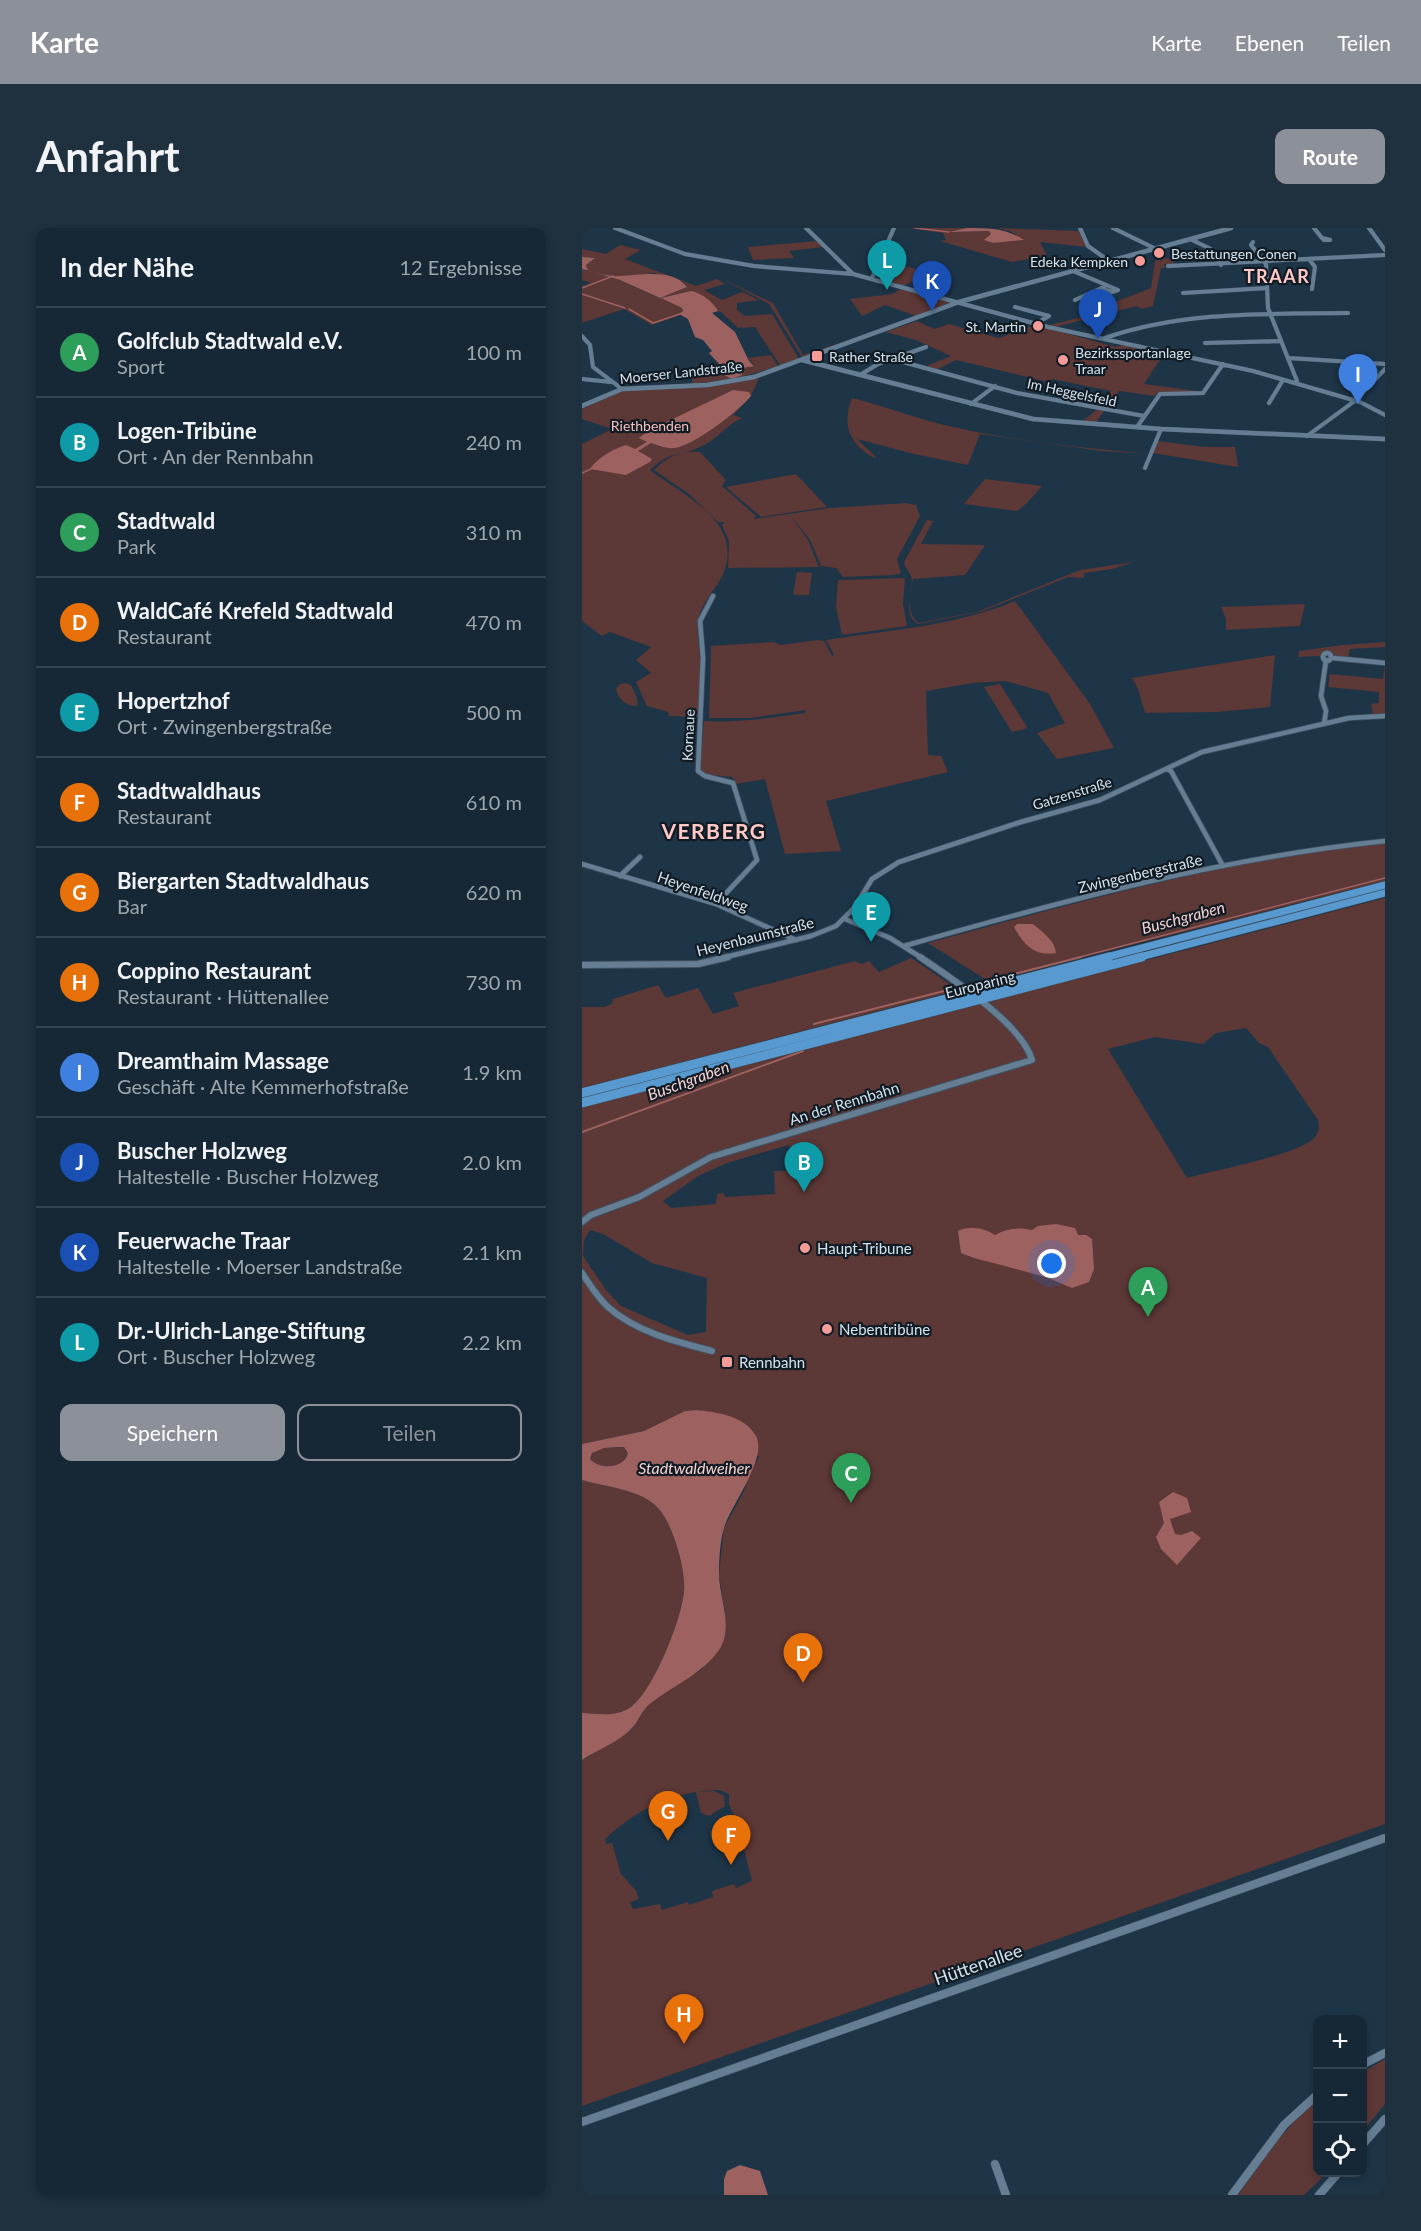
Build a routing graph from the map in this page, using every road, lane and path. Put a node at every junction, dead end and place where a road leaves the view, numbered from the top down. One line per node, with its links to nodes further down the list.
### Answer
1 (615, 228): 21 (street)
2 (806, 228): 21 (street)
3 (894, 228): 22 (street)
4 (1080, 228): 16 (street)
5 (1113, 228): 12 (street)
6 (1231, 228): 10 (main road, Moerser Landstraße)
7 (1314, 228): 9 (street)
8 (1369, 228): 13 (street)
9 (1322, 238)
10 (1190, 239): 12 (main road, Moerser Landstraße); 18 (street)
11 (1253, 242): 17 (street)
12 (1156, 249): 16 (main road, Moerser Landstraße)
13 (1385, 250)
14 (1385, 255): 15 (street)
15 (1309, 259): 17 (street); 26 (street)
16 (1109, 261): 20 (main road, Moerser Landstraße)
17 (1264, 262): 18 (street); 24 (street)
18 (1221, 265): 19 (street)
19 (1168, 266)
20 (1073, 271): 23 (street); 29 (main road, Moerser Landstraße)
21 (853, 274): 22 (street)
22 (872, 278): 29 (street)
23 (1108, 286): 25 (street); 25 (street)
24 (1267, 288): 27 (street); 32 (street)
25 (1102, 289): 28 (street)
26 (1312, 289)
27 (1183, 293)
28 (1075, 300)
29 (959, 303): 33 (street); 41 (main road, Moerser Landstraße)
30 (1015, 307): 33 (street)
31 (1348, 313): 32 (street)
32 (1271, 315): 35 (street); 36 (street)
33 (1035, 324): 35 (street)
34 (582, 336): 48 (street)
35 (1104, 339): 42 (street)
36 (1281, 341): 37 (street); 39 (street)
37 (1205, 343)
38 (926, 346): 40 (street)
39 (1288, 358): 43 (street); 49 (street)
40 (892, 359): 45 (street); 50 (street, Im Heggelsfeld)
41 (802, 360): 45 (street); 51 (main road, Moerser Landstraße)
42 (1223, 364): 47 (street); 57 (street)
43 (1385, 364)
44 (1385, 369): 52 (street)
45 (860, 375): 54 (street)
46 (582, 380): 48 (street)
47 (1283, 380): 49 (street); 53 (street)
48 (612, 382): 51 (street)
49 (1295, 383): 52 (street)
50 (995, 386): 54 (street); 57 (street, Im Heggelsfeld)
51 (622, 389): 55 (main road, Moerser Landstraße)
52 (1356, 400): 56 (street); 60 (street)
53 (1269, 403)
54 (971, 404): 58 (street)
55 (582, 406)
56 (1385, 415)
57 (1144, 416): 58 (street)
58 (1137, 428): 59 (street)
59 (1161, 429): 60 (street); 62 (street)
60 (1307, 435): 61 (street)
61 (1385, 439)
62 (1145, 468)
63 (713, 596): 75 (street, Kornaue)
64 (1385, 663): 66 (street)
65 (1385, 716): 66 (street, Gatzenstraße)
66 (1324, 724): 67 (street, Gatzenstraße)
67 (1167, 769): 71 (street); 76 (street, Gatzenstraße)
68 (1385, 842): 71 (street, Zwingenbergstraße)
69 (640, 857): 72 (street)
70 (582, 864): 72 (street, Heyenfeldweg)
71 (1223, 866): 80 (street, Zwingenbergstraße)
72 (620, 876): 75 (street, Heyenfeldweg)
73 (1385, 885): 83 (main road, Europaring)
74 (1385, 893): 83 (main road, Europaring)
75 (716, 904): 78 (street, Heyenfeldweg)
76 (845, 919): 77 (street, Gatzenstraße); 80 (street)
77 (826, 931): 79 (street, Heyenbaumstraße)
78 (777, 932): 79 (street, Heyenfeldweg); 81 (street)
79 (796, 940): 81 (street, Heyenbaumstraße)
80 (904, 946): 83 (street)
81 (768, 947): 82 (street, Heyenbaumstraße)
82 (582, 965)
83 (973, 996): 84 (main road, Europaring); 85 (main road, Europaring); 86 (street, An der Rennbahn)
84 (582, 1093)
85 (582, 1103)
86 (582, 1222)
87 (582, 1273): 88 (street)
88 (712, 1352)
89 (1385, 1839): 94 (street, Hüttenallee)
90 (1385, 2053): 91 (street)
91 (1367, 2062)
92 (1313, 2098): 99 (street)
93 (1385, 2119): 95 (street)
94 (582, 2122)
95 (1367, 2139)
96 (996, 2164): 98 (street)
97 (1335, 2177): 100 (street)
98 (1006, 2195)
99 (1232, 2195)
100 (1319, 2195)

